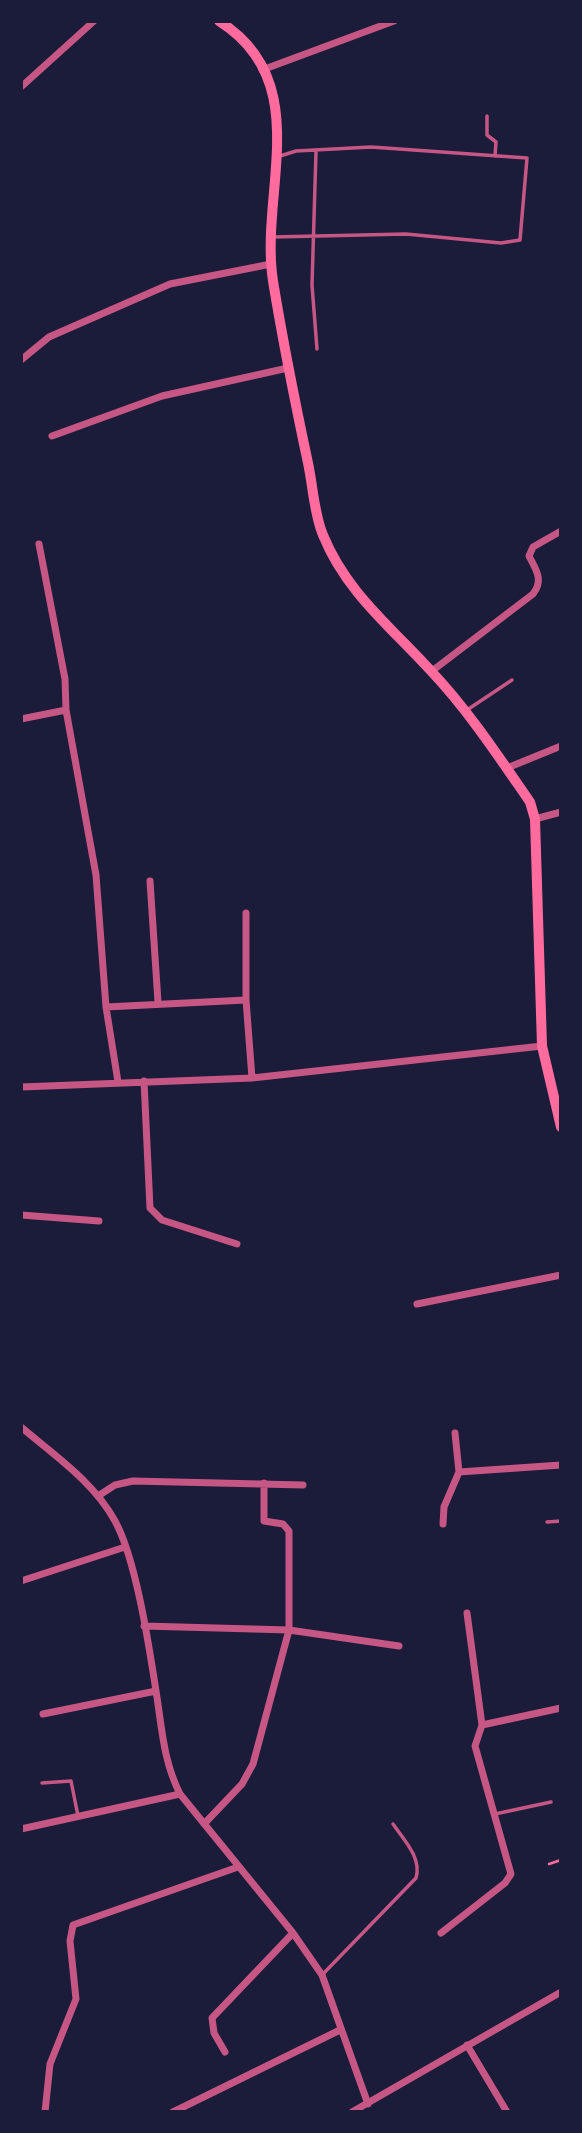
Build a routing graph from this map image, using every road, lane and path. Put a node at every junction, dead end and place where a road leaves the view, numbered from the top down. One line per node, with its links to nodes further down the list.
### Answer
1 (93, 21): 5 (street)
2 (219, 21): 4 (main road)
3 (394, 21): 4 (street)
4 (262, 70): 8 (main road)
5 (21, 87)
6 (487, 116): 9 (lane)
7 (316, 152): 8 (lane); 9 (lane); 11 (lane)
8 (278, 156): 10 (main road)
9 (495, 156): 11 (lane)
10 (272, 237): 11 (lane); 12 (main road)
11 (313, 237): 13 (lane)
12 (271, 264): 14 (street); 15 (main road)
13 (317, 349)
14 (21, 359)
15 (288, 368): 16 (street); 19 (main road)
16 (52, 436)
17 (561, 531): 19 (street)
18 (39, 544): 21 (street)
19 (432, 671): 22 (main road)
20 (512, 680): 22 (lane)
21 (66, 710): 23 (street); 32 (street)
22 (466, 712): 25 (main road)
23 (21, 719)
24 (561, 746): 25 (street)
25 (507, 768): 27 (main road)
26 (561, 811): 27 (street)
27 (535, 818): 33 (main road)
28 (150, 881): 31 (street)
29 (246, 913): 30 (street)
30 (246, 1000): 31 (street); 34 (street)
31 (158, 1002): 32 (street)
32 (106, 1007): 36 (street)
33 (542, 1046): 34 (street); 38 (main road)
34 (252, 1078): 35 (street)
35 (144, 1081): 36 (street); 41 (street)
36 (118, 1082): 37 (street)
37 (21, 1087)
38 (561, 1127)
39 (21, 1215): 40 (street)
40 (99, 1221)
41 (237, 1244)
42 (561, 1275): 43 (street)
43 (416, 1304)
44 (21, 1427): 50 (street)
45 (455, 1433): 47 (street)
46 (561, 1465): 47 (street)
47 (459, 1472): 53 (street)
48 (264, 1483): 49 (street); 50 (street); 58 (street)
49 (303, 1485)
50 (98, 1496): 54 (street)
51 (561, 1521): 52 (lane)
52 (547, 1522)
53 (443, 1524)
54 (125, 1547): 55 (street); 57 (street)
55 (21, 1581)
56 (467, 1613): 63 (street)
57 (144, 1626): 58 (street); 60 (street)
58 (289, 1630): 59 (street); 70 (street)
59 (399, 1646)
60 (156, 1691): 62 (street); 65 (street)
61 (561, 1708): 63 (street)
62 (43, 1714)
63 (482, 1725): 67 (street)
64 (42, 1783): 68 (lane)
65 (180, 1794): 68 (street); 70 (street)
66 (551, 1802): 67 (lane)
67 (492, 1814): 76 (street)
68 (78, 1816): 71 (street)
69 (393, 1824): 77 (lane)
70 (204, 1825): 74 (street)
71 (21, 1829)
72 (561, 1860): 73 (path)
73 (549, 1864)
74 (238, 1867): 75 (street); 83 (street)
75 (293, 1933): 77 (street); 81 (street)
76 (441, 1933)
77 (323, 1975): 79 (street)
78 (561, 1992): 80 (street)
79 (340, 2030): 82 (street); 84 (street)
80 (467, 2045): 82 (street); 86 (street)
81 (225, 2053)
82 (368, 2104): 85 (street)
83 (45, 2112)
84 (173, 2112)
85 (352, 2112)
86 (507, 2112)

